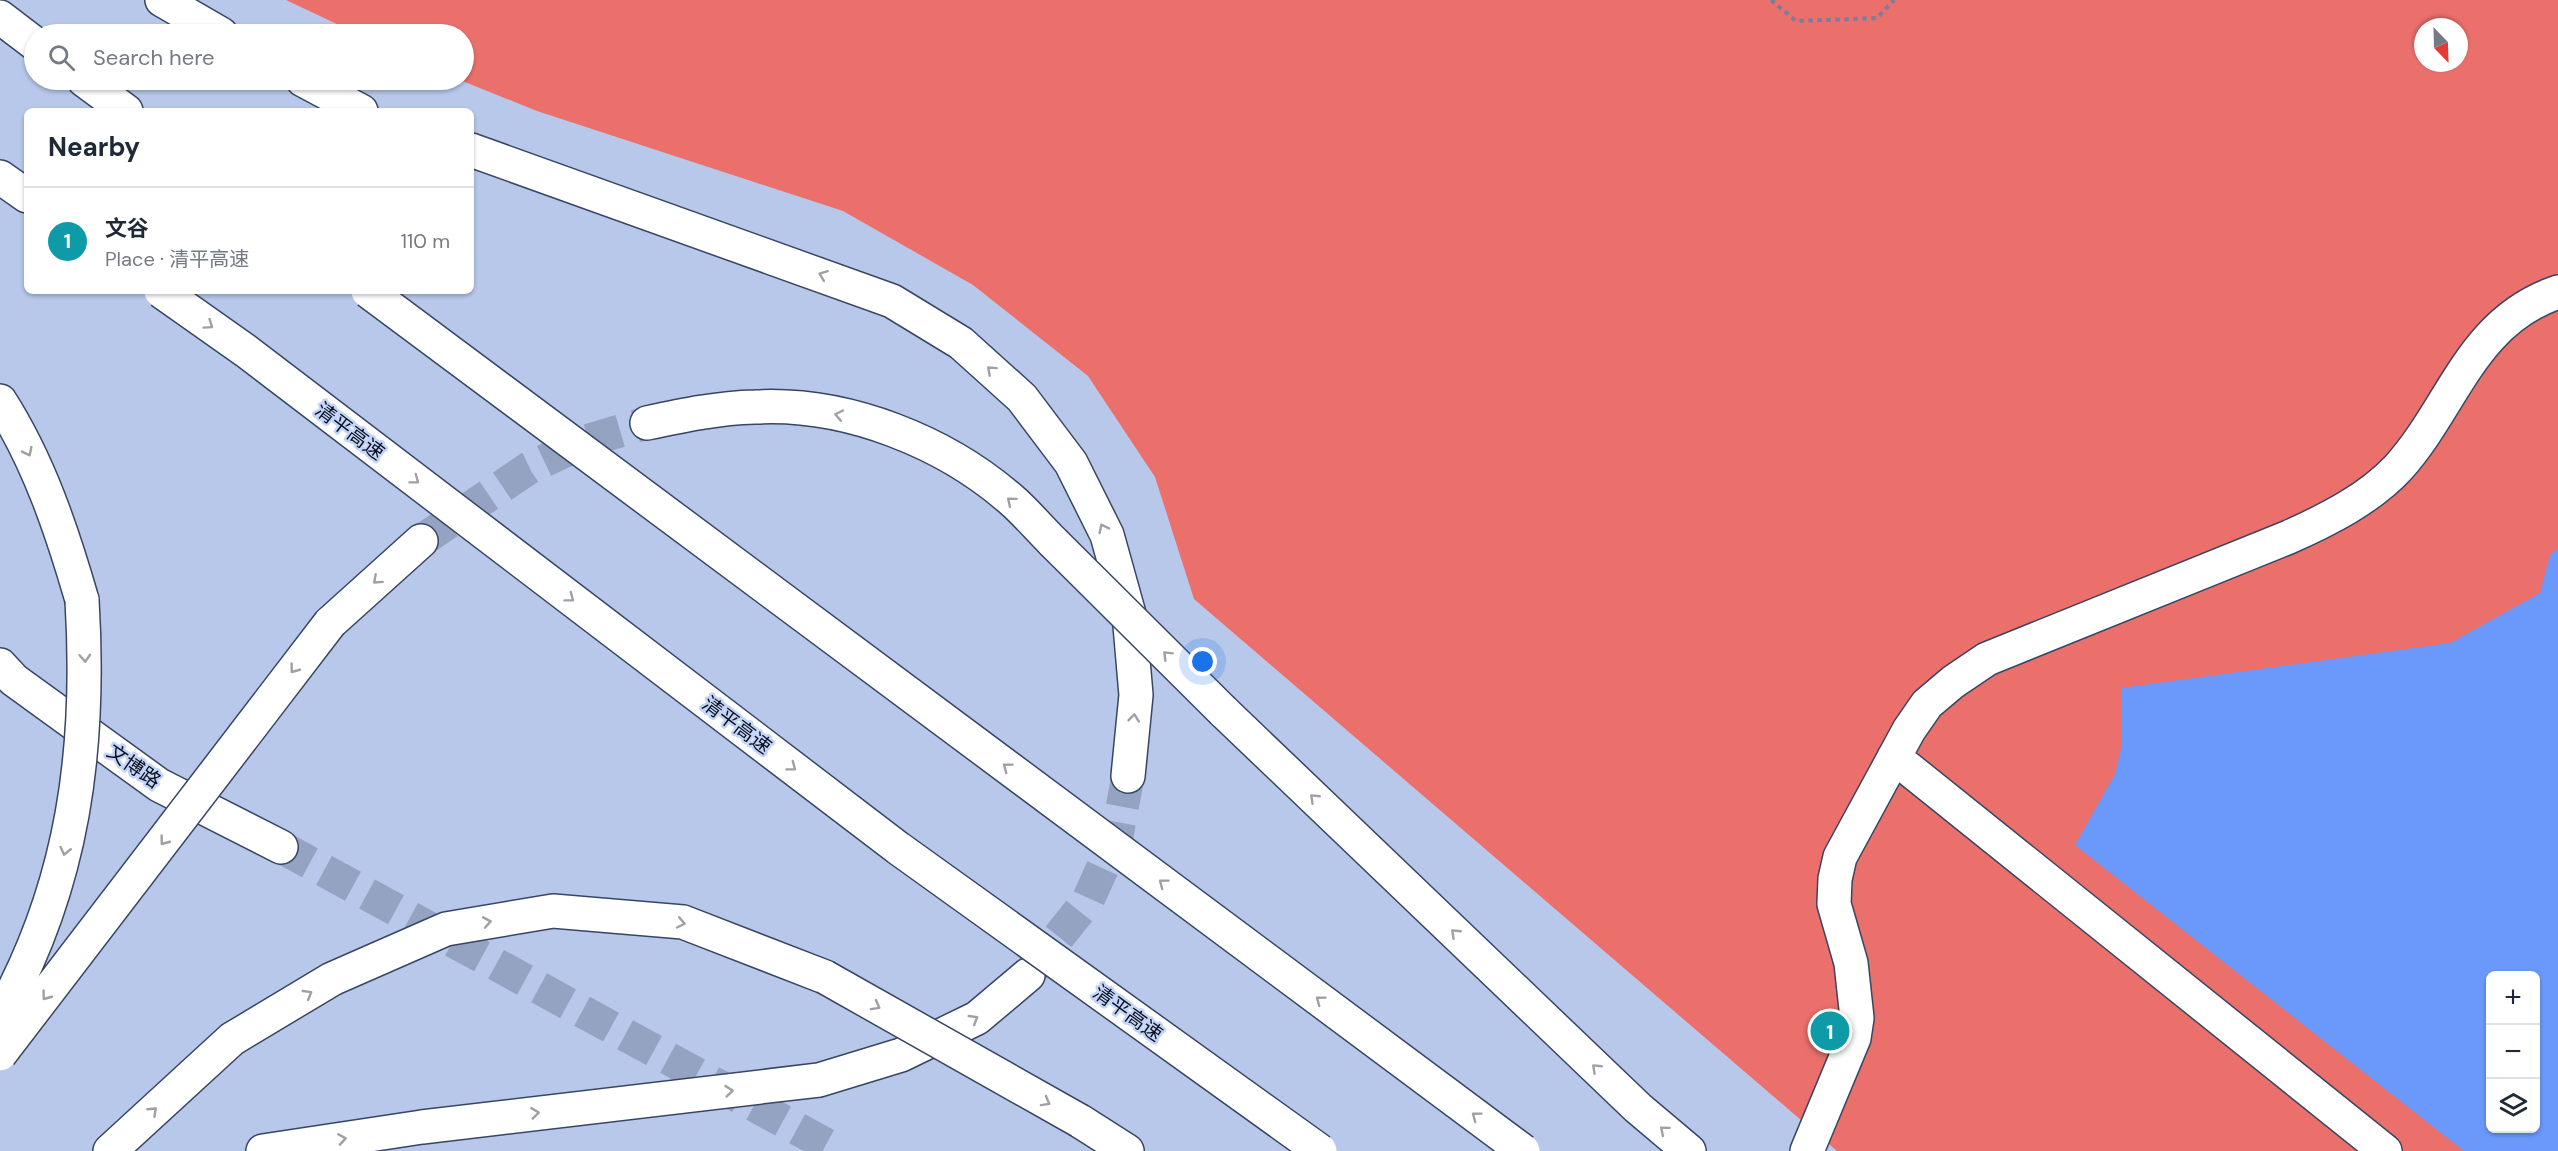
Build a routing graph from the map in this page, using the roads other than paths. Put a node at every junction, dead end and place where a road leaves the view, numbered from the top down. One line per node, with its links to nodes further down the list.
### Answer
1 (162, 0): 3 (main road)
2 (0, 17): 4 (main road)
3 (204, 24)
4 (24, 35)
5 (98, 90): 7 (main road)
6 (322, 90): 8 (main road)
7 (122, 108)
8 (355, 108)
9 (474, 151): 20 (main road, one-way to 9)
10 (0, 177): 11 (main road)
11 (24, 194)
12 (2558, 292): 19 (main road)
13 (165, 294): 28 (main road, 清平高速, one-way to 28, bridge)
14 (372, 294): 29 (main road, one-way to 14, bridge)
15 (0, 401): 23 (main road, one-way to 23, bridge)
16 (647, 423): 30 (main road, one-way to 16, bridge)
17 (421, 541): 24 (main road, one-way to 24, bridge)
18 (0, 665): 21 (main road, 文博路)
19 (1894, 757): 31 (main road); 32 (main road)
20 (1128, 776)
21 (281, 847)
22 (1028, 975): 26 (main road, one-way to 22)
23 (0, 1016)
24 (0, 1054)
25 (110, 1151): 27 (main road, one-way to 27, bridge)
26 (263, 1151)
27 (1127, 1151)
28 (1320, 1151)
29 (1523, 1151)
30 (1689, 1151)
31 (1807, 1151)
32 (2385, 1151)

